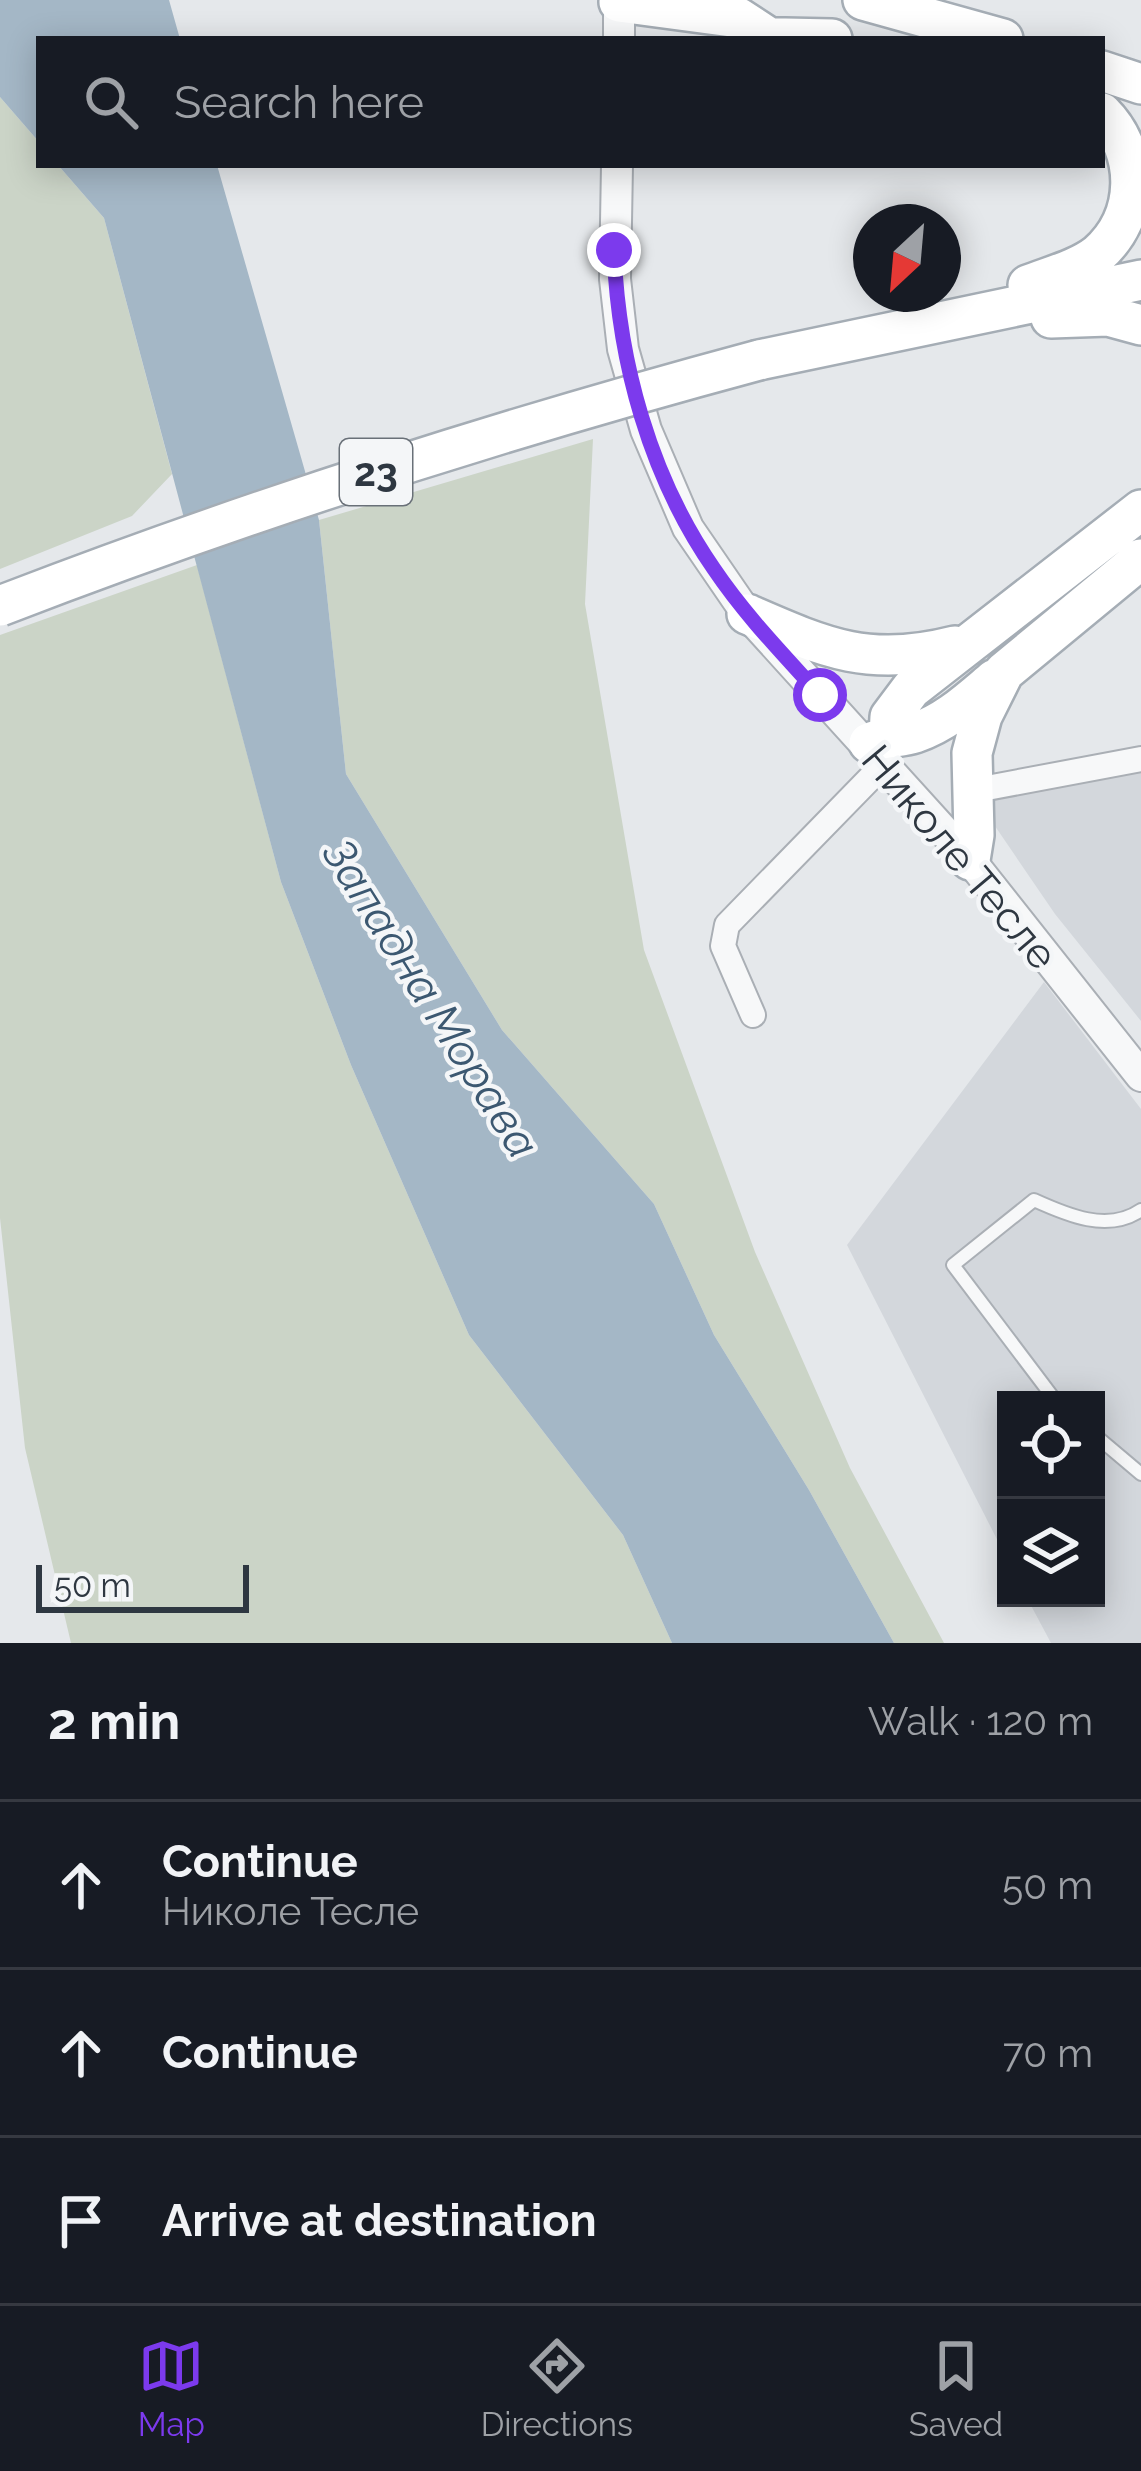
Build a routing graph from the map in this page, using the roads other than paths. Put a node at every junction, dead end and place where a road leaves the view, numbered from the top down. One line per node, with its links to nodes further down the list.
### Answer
1 (876, 2): 4 (main road)
2 (619, 14): 3 (main road)
3 (767, 36)
4 (994, 36)
5 (1105, 71): 6 (main road)
6 (1141, 84)
7 (1105, 117): 10 (main road)
8 (617, 168): 15 (street, Николе Тесле)
9 (1141, 280): 10 (main road, 23)
10 (992, 311): 11 (main road); 14 (main road, 23, bridge)
11 (1141, 325)
12 (1141, 510): 16 (main road)
13 (1141, 559): 17 (main road)
14 (0, 606)
15 (747, 614): 16 (main road); 18 (street, Николе Тесле)
16 (966, 643): 18 (main road)
17 (1004, 672): 18 (main road); 20 (main road)
18 (880, 748): 21 (street, Николе Тесле); 22 (street)
19 (1141, 759): 20 (street)
20 (971, 790): 21 (main road)
21 (970, 860): 23 (street, Николе Тесле)
22 (753, 1015)
23 (1141, 1076)
24 (1141, 1210): 25 (lane)
25 (1048, 1391)
26 (1105, 1444): 27 (lane)
27 (1141, 1474)

